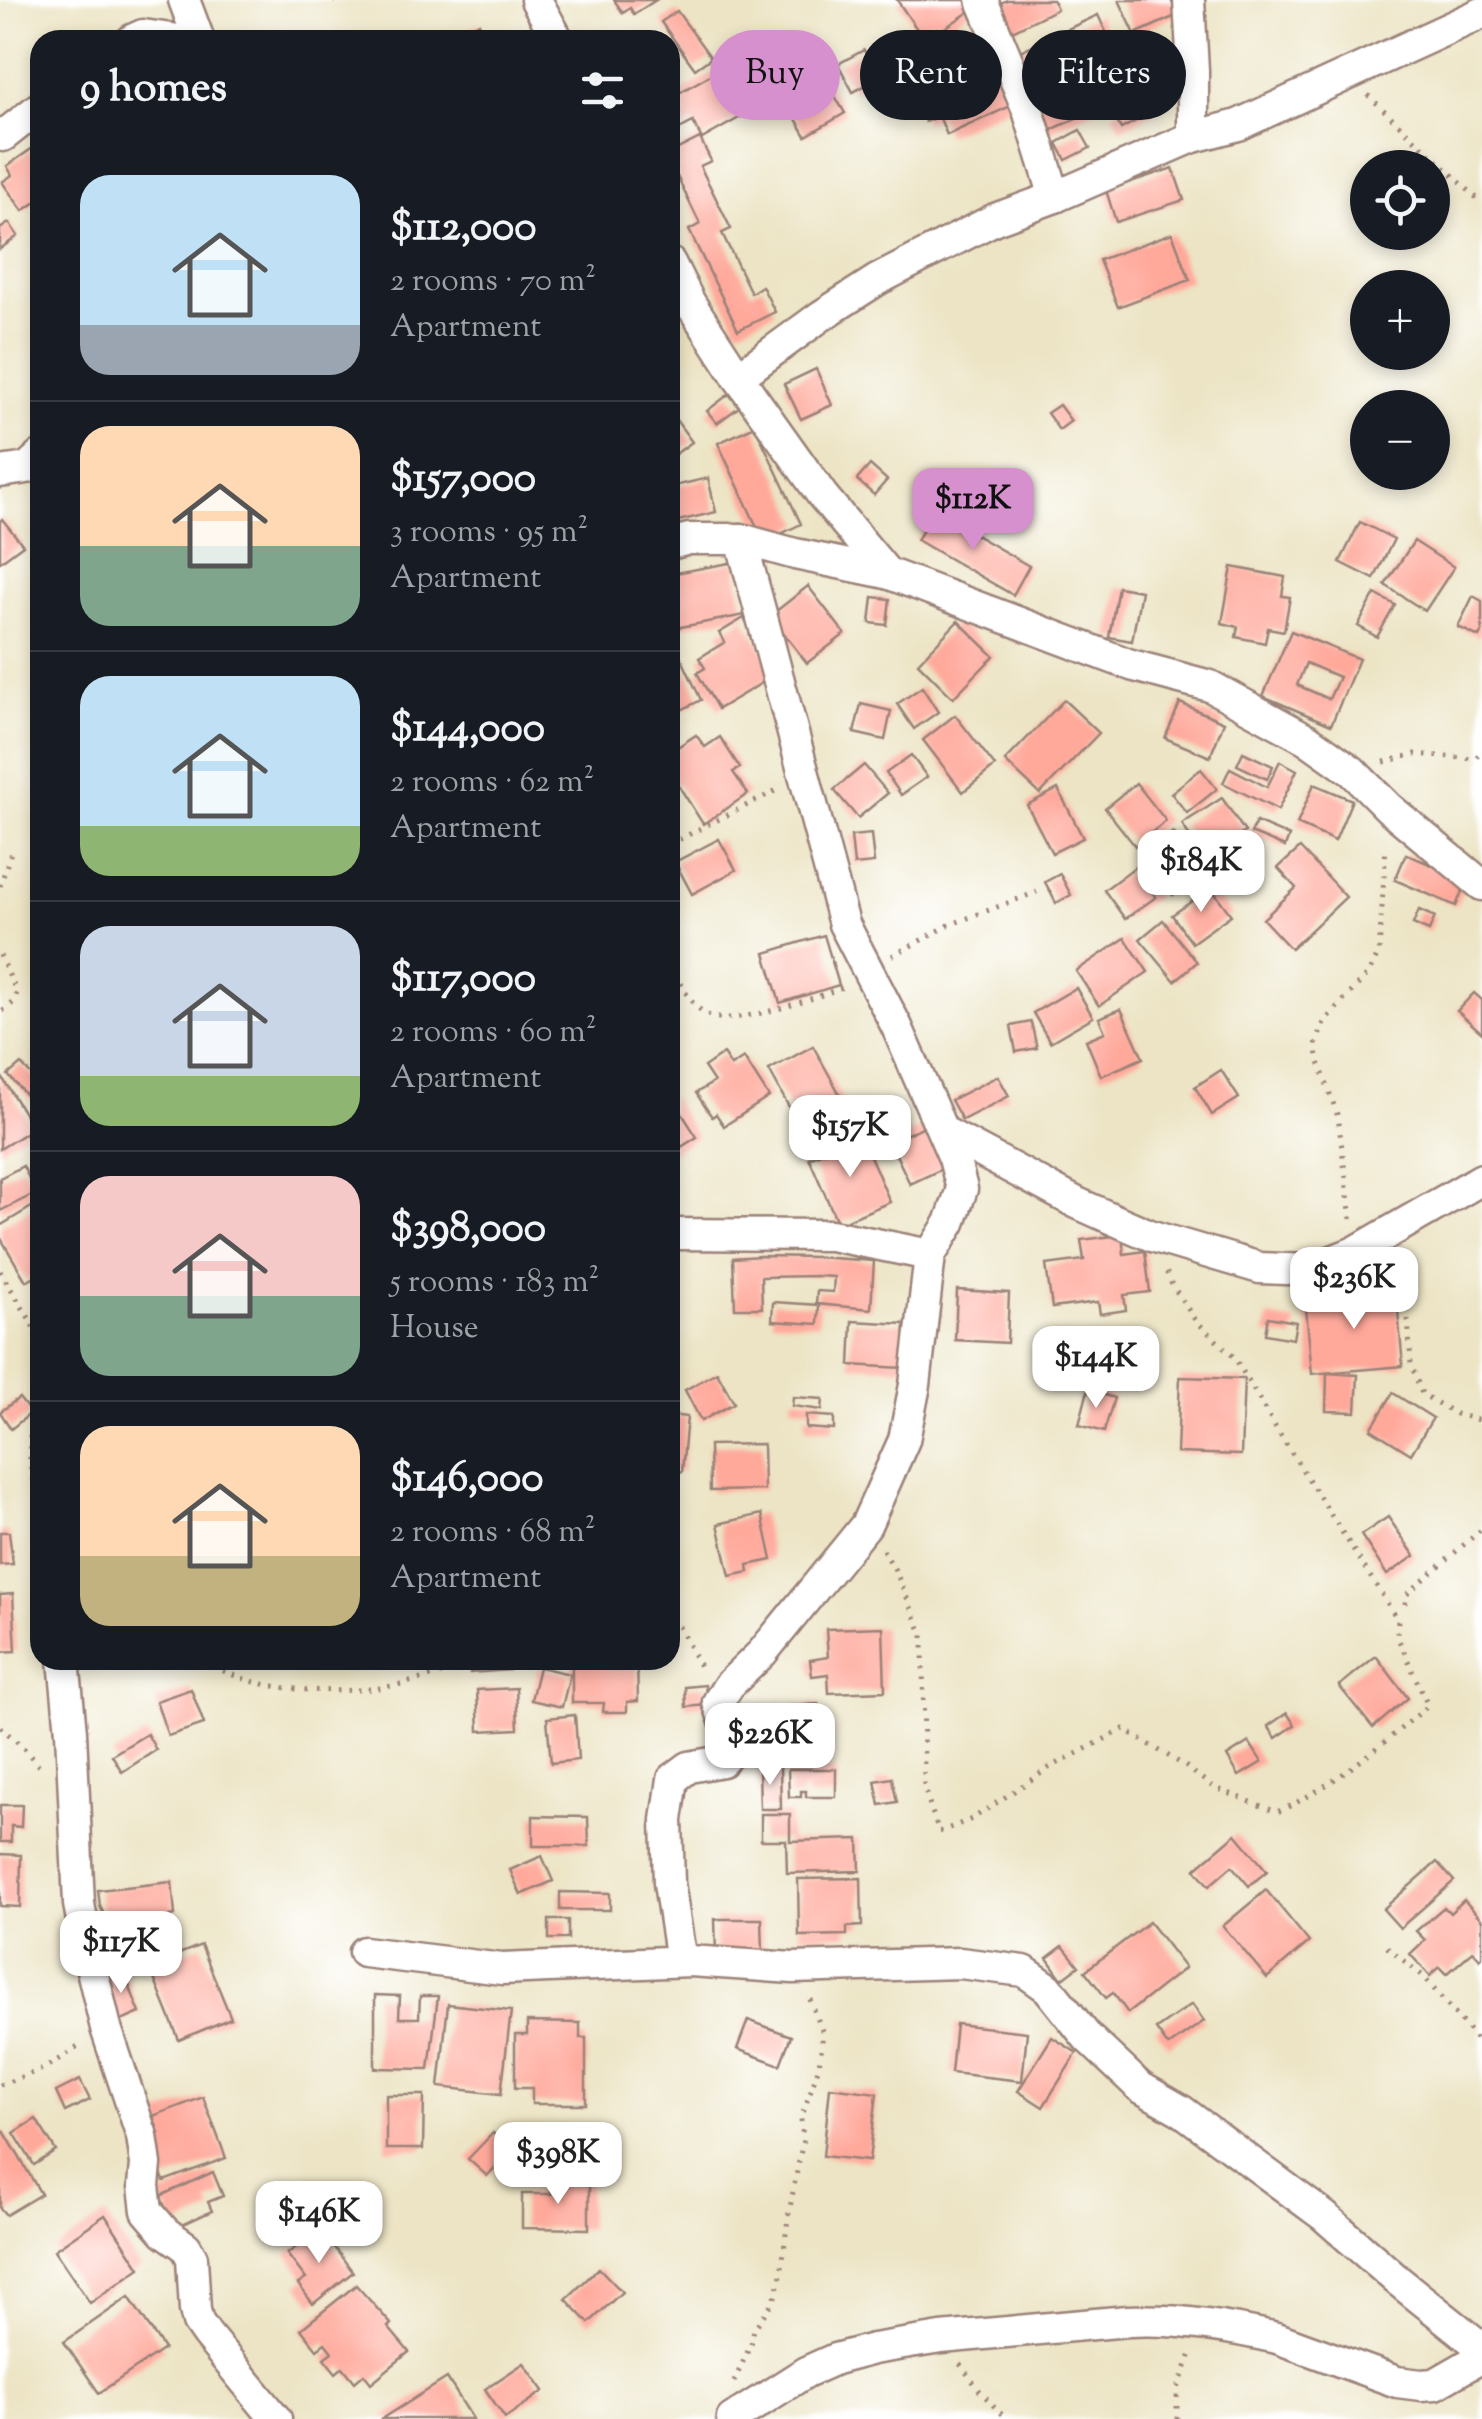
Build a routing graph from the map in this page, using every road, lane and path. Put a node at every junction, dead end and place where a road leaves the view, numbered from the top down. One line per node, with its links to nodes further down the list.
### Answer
1 (184, 0): 6 (street)
2 (536, 0): 7 (street)
3 (982, 0): 12 (street)
4 (1188, 0): 11 (street)
5 (1482, 13): 8 (street)
6 (195, 30)
7 (552, 30)
8 (1347, 76): 11 (street); 13 (path)
9 (30, 115): 10 (street)
10 (4, 136)
11 (1193, 138): 12 (street)
12 (1055, 197): 15 (street)
13 (1482, 203)
14 (680, 283): 15 (street)
15 (738, 377): 18 (street)
16 (741, 539): 17 (street); 18 (street); 21 (street)
17 (680, 541)
18 (887, 573): 20 (street)
19 (1482, 752): 20 (path)
20 (1352, 771): 22 (street)
21 (806, 775): 23 (path); 29 (street)
22 (1389, 808): 26 (street); 37 (path)
23 (680, 839)
24 (14, 846): 25 (path)
25 (0, 886)
26 (1482, 886)
27 (1037, 892): 29 (path)
28 (0, 955): 31 (path)
29 (866, 969): 30 (path); 32 (street)
30 (680, 982)
31 (0, 1013)
32 (944, 1132): 36 (street); 38 (street)
33 (1482, 1179): 34 (street)
34 (1402, 1226): 37 (street); 41 (path)
35 (680, 1234): 38 (street)
36 (1152, 1236): 37 (street); 42 (path)
37 (1355, 1252)
38 (930, 1255): 42 (street)
39 (0, 1270): 40 (path)
40 (30, 1320)
41 (1482, 1421)
42 (866, 1525): 49 (street)
43 (1482, 1530): 44 (path)
44 (1405, 1604)
45 (680, 1629): 49 (path)
46 (65, 1670): 51 (street)
47 (224, 1670): 48 (path)
48 (449, 1672)
49 (718, 1702): 54 (street)
50 (0, 1727): 51 (path)
51 (73, 1801): 56 (street)
52 (1387, 1947): 57 (path)
53 (364, 1952): 54 (street)
54 (681, 1961): 55 (street)
55 (794, 1968): 61 (street); 63 (path)
56 (106, 2028): 58 (path); 64 (street)
57 (1482, 2046)
58 (0, 2086)
59 (1202, 2325): 60 (street); 62 (street); 66 (path)
60 (941, 2338): 63 (street); 65 (path)
61 (1482, 2348)
62 (1482, 2357)
63 (731, 2404)
64 (276, 2419)
65 (1006, 2419)
66 (1177, 2419)

